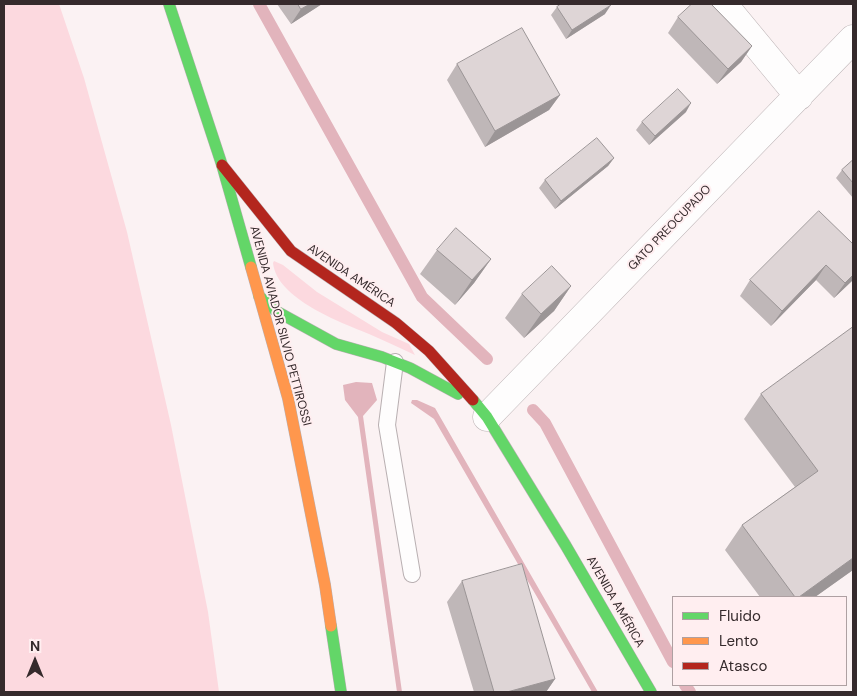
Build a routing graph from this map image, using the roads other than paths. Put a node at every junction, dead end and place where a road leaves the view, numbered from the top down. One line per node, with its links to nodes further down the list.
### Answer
1 (169, 4): 5 (main road, AVENIDA AVIADOR SILVIO PETTIROSSI)
2 (723, 4): 4 (street)
3 (853, 39): 4 (street, GATO PREOCUPADO)
4 (798, 96): 8 (street, GATO PREOCUPADO)
5 (222, 166): 6 (main road, AVENIDA AVIADOR SILVIO PETTIROSSI); 8 (main road, AVENIDA AMÉRICA)
6 (259, 296): 7 (main road); 10 (main road, AVENIDA AVIADOR SILVIO PETTIROSSI)
7 (395, 362): 8 (main road); 9 (lane)
8 (480, 409): 11 (main road, AVENIDA AMÉRICA)
9 (412, 574)
10 (341, 692)
11 (651, 692)

